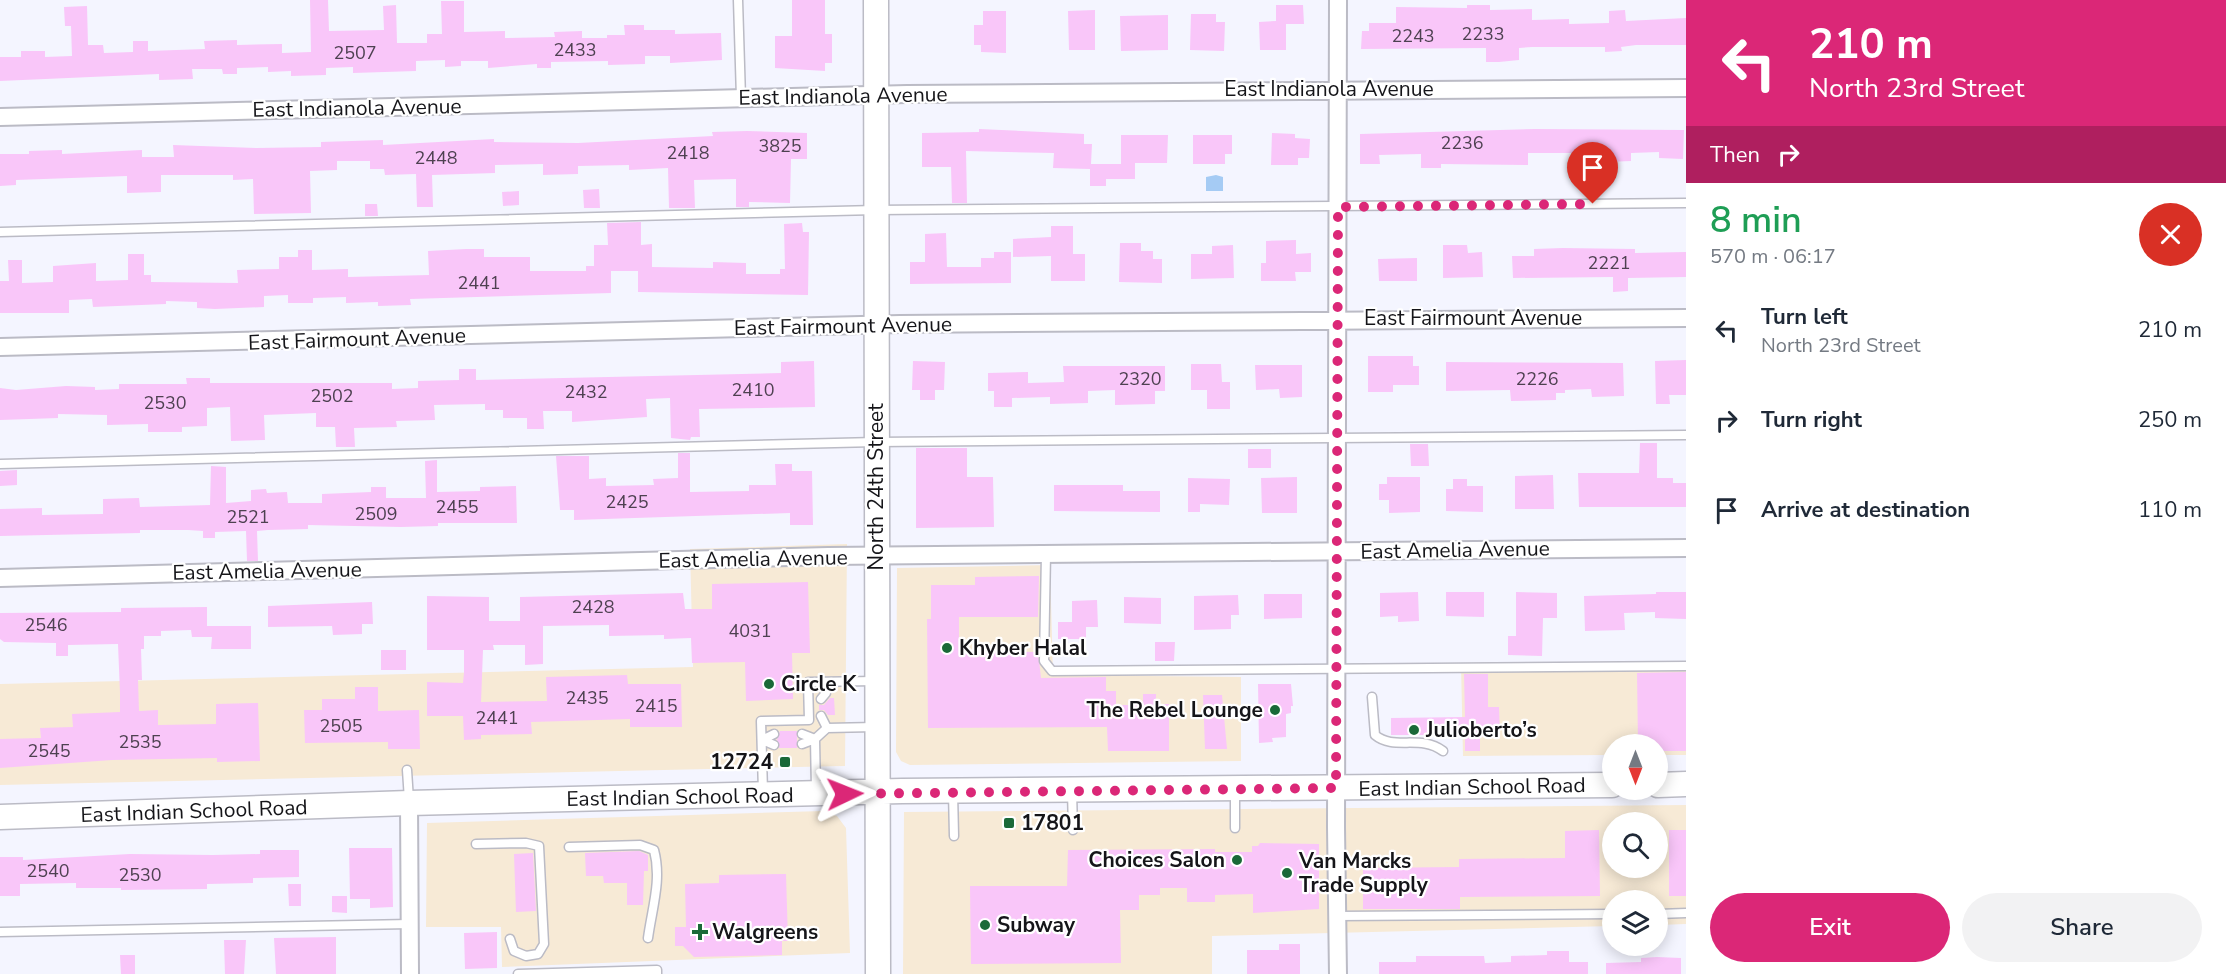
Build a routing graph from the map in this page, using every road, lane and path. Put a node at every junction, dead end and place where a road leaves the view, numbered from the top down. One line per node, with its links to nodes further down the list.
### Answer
1 (738, 0): 7 (lane)
2 (876, 0): 6 (main road, North 24th Street)
3 (1338, 0): 5 (street)
4 (1686, 88): 5 (street, East Indianola Avenue)
5 (1338, 89): 6 (street, East Indianola Avenue); 10 (street)
6 (876, 95): 7 (street, East Indianola Avenue); 11 (main road, North 24th Street)
7 (741, 98): 8 (street, East Indianola Avenue)
8 (0, 117)
9 (1686, 203): 10 (lane)
10 (1338, 207): 11 (lane); 14 (street)
11 (876, 210): 12 (lane); 15 (main road, North 24th Street)
12 (0, 232)
13 (1686, 318): 14 (street, East Fairmount Avenue)
14 (1338, 319): 15 (street, East Fairmount Avenue); 18 (street)
15 (876, 325): 16 (street, East Fairmount Avenue); 19 (main road, North 24th Street)
16 (0, 347)
17 (1686, 435): 18 (lane)
18 (1338, 439): 19 (lane); 22 (street)
19 (876, 442): 20 (lane); 24 (main road, North 24th Street)
20 (0, 464)
21 (1686, 548): 22 (street, East Amelia Avenue)
22 (1338, 551): 23 (street, East Amelia Avenue); 27 (street)
23 (1046, 554): 24 (street, East Amelia Avenue); 27 (lane)
24 (876, 556): 25 (street, East Amelia Avenue); 28 (main road, North 24th Street)
25 (0, 578)
26 (1686, 666): 27 (lane)
27 (1337, 670): 46 (street)
28 (876, 681): 29 (lane); 34 (main road, North 24th Street)
29 (826, 682): 30 (lane); 37 (lane)
30 (826, 696)
31 (1372, 698): 41 (lane)
32 (821, 716): 33 (lane)
33 (829, 722): 34 (lane); 38 (lane)
34 (877, 727): 50 (main road, North 24th Street)
35 (774, 734): 37 (lane)
36 (802, 734): 38 (lane)
37 (762, 740): 40 (lane); 52 (lane)
38 (815, 740): 39 (lane); 51 (lane)
39 (802, 744)
40 (774, 745)
41 (1443, 751)
42 (407, 770): 53 (lane)
43 (1686, 784): 45 (main road)
44 (1602, 785): 46 (main road, East Indian School Road)
45 (1668, 785)
46 (1336, 788): 47 (main road, East Indian School Road); 63 (street)
47 (1235, 789): 48 (main road, East Indian School Road); 55 (lane)
48 (1072, 790): 49 (main road, East Indian School Road); 56 (lane)
49 (953, 791): 50 (main road, East Indian School Road); 57 (lane)
50 (877, 792): 51 (main road, East Indian School Road); 71 (main road, North 24th Street)
51 (816, 794): 52 (main road, East Indian School Road)
52 (763, 795): 53 (main road, East Indian School Road)
53 (409, 803): 54 (main road, East Indian School Road); 64 (street)
54 (0, 817)
55 (1235, 828)
56 (1073, 830)
57 (954, 836)
58 (476, 844): 67 (lane)
59 (569, 847): 66 (lane)
60 (1602, 914): 63 (lane)
61 (1668, 914): 62 (lane)
62 (1686, 914)
63 (1337, 916): 72 (street)
64 (410, 924): 65 (lane); 68 (street)
65 (0, 932)
66 (648, 938)
67 (510, 939)
68 (410, 974)
69 (518, 974): 70 (lane)
70 (657, 974)
71 (878, 974)
72 (1338, 974)

